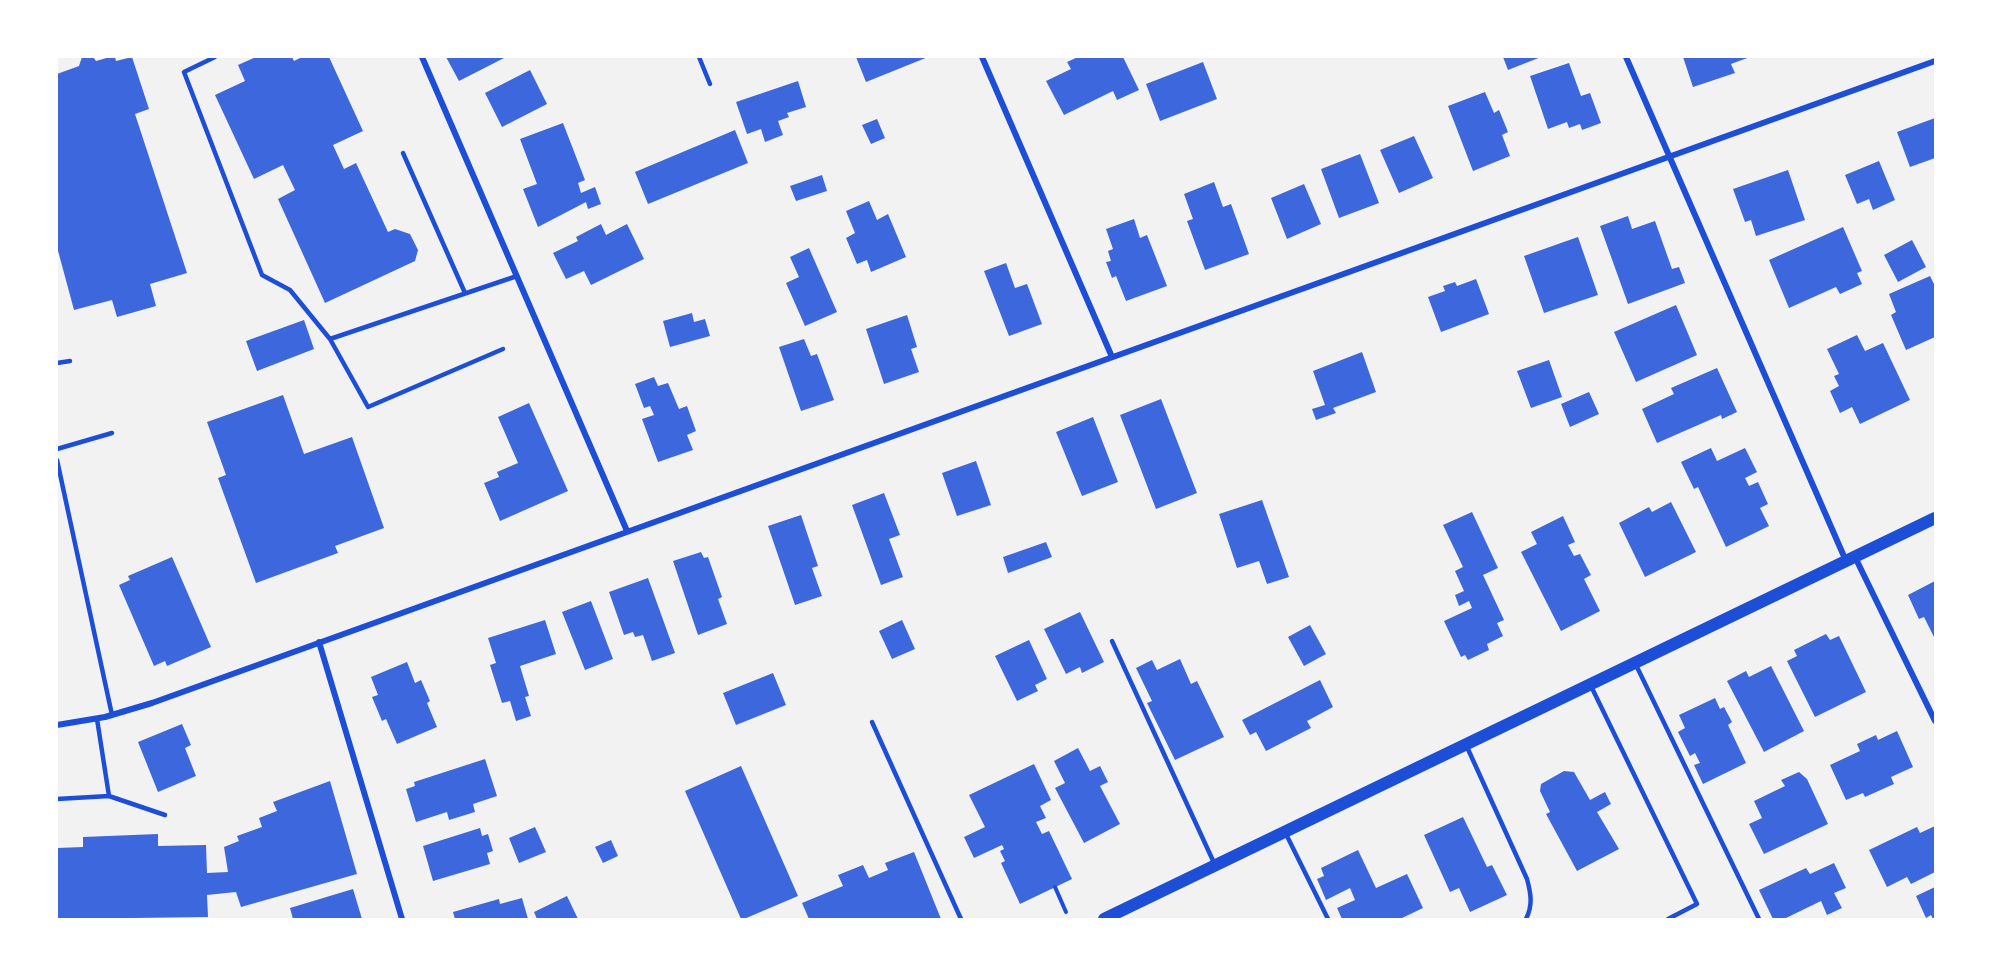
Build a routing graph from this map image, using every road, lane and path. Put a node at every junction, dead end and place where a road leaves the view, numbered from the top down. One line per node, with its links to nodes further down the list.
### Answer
1 (215, 57): 12 (lane)
2 (422, 57): 10 (street)
3 (699, 57): 7 (lane)
4 (982, 57): 14 (street)
5 (1626, 57): 9 (street)
6 (1935, 61): 9 (street)
7 (711, 84)
8 (403, 153): 11 (lane)
9 (1669, 156): 14 (street); 22 (street)
10 (517, 276): 11 (lane); 21 (street)
11 (465, 293): 12 (lane)
12 (330, 339): 13 (lane)
13 (503, 350)
14 (1112, 357): 21 (street)
15 (70, 361): 16 (lane)
16 (57, 363)
17 (112, 433): 18 (lane)
18 (57, 449)
19 (57, 460): 27 (lane)
20 (1935, 518): 22 (main road)
21 (627, 531): 24 (street)
22 (1850, 559): 25 (main road); 30 (street)
23 (1112, 641): 37 (lane)
24 (320, 642): 27 (street); 41 (street)
25 (1635, 662): 26 (main road); 47 (lane)
26 (1590, 684): 32 (main road); 46 (lane)
27 (112, 715): 28 (street)
28 (97, 719): 31 (street); 33 (lane)
29 (872, 722): 42 (lane)
30 (1935, 722)
31 (57, 724)
32 (1466, 744): 36 (main road); 45 (lane)
33 (109, 796): 34 (lane); 35 (lane)
34 (57, 799)
35 (165, 815)
36 (1284, 832): 37 (main road); 44 (lane)
37 (1215, 865): 40 (main road)
38 (1055, 887): 39 (path)
39 (1066, 912)
40 (1121, 915): 43 (main road)
41 (402, 919)
42 (961, 919)
43 (1104, 919)
44 (1328, 919)
45 (1526, 919)
46 (1668, 919)
47 (1758, 919)

